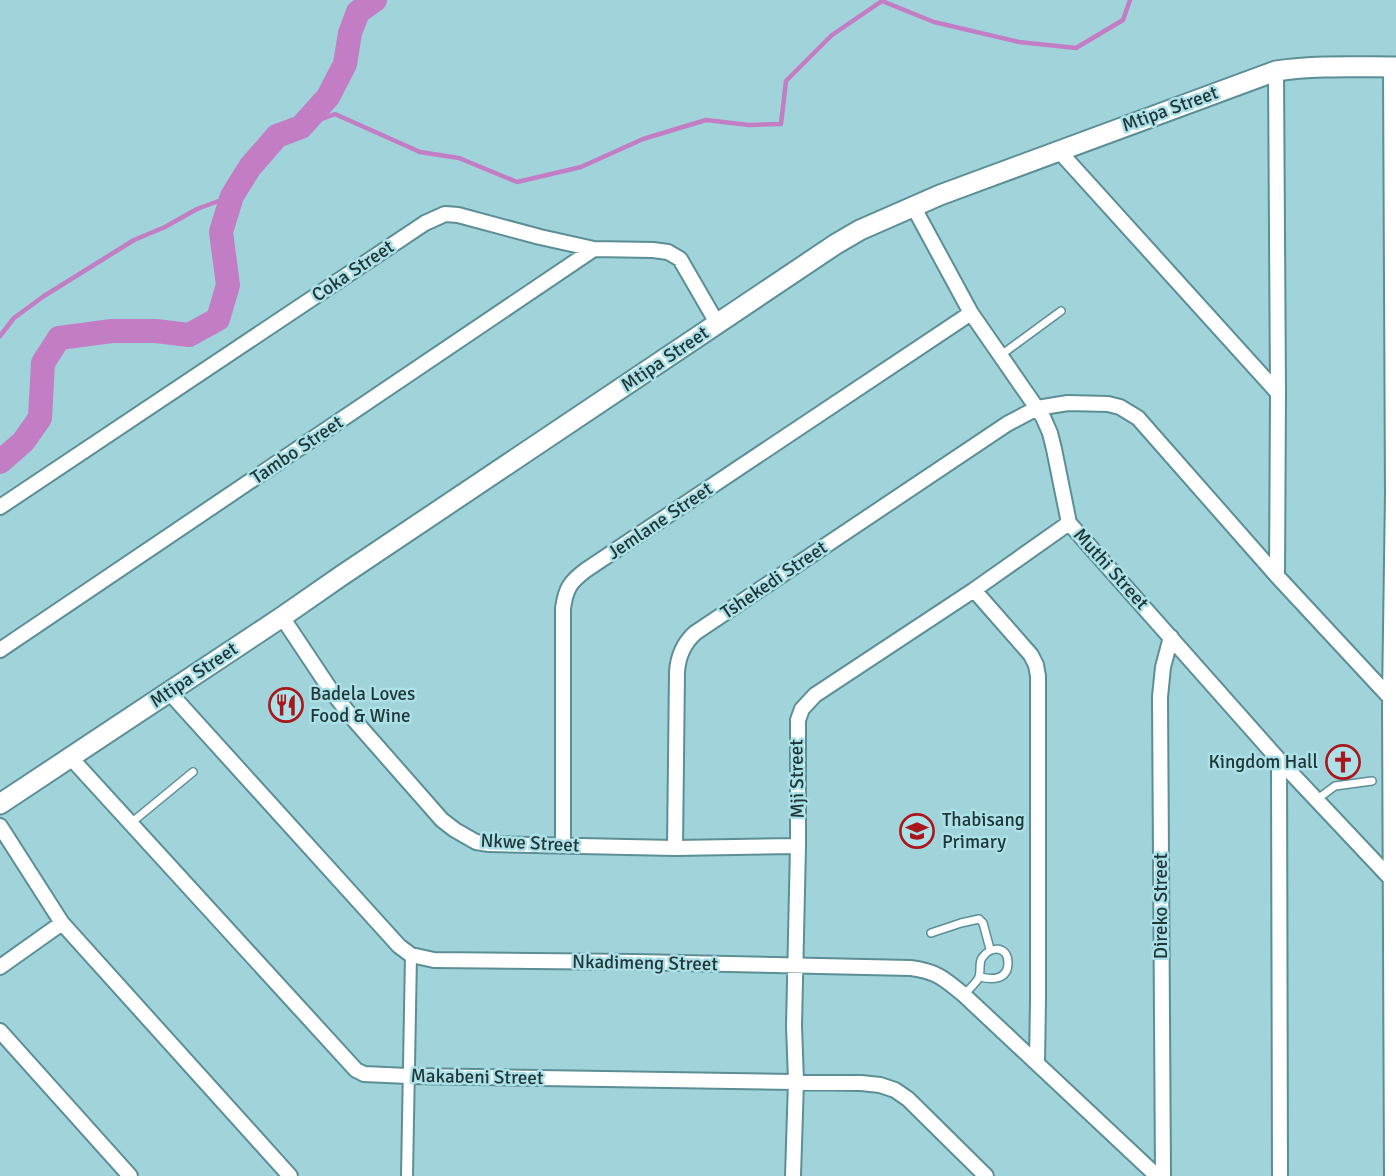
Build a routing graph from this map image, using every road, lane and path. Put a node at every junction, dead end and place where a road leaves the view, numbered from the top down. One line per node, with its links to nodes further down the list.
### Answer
1 (1393, 67): 2 (street, Mtipa Street); 4 (street)
2 (1276, 71): 3 (street, Mtipa Street); 12 (street)
3 (1059, 151): 5 (street, Mtipa Street); 12 (street)
4 (1393, 200): 7 (street)
5 (913, 206): 9 (street, Muthi Street); 10 (street, Mtipa Street)
6 (594, 249): 10 (street, Coka Street); 15 (street, Coka Street); 21 (street, Tambo Street)
7 (1394, 305): 14 (street)
8 (1061, 312): 11 (lane)
9 (971, 313): 11 (street, Muthi Street); 32 (street, Jemlane Street)
10 (717, 323): 19 (street, Mtipa Street)
11 (1001, 355): 13 (street, Muthi Street)
12 (1278, 393): 17 (street)
13 (1037, 408): 16 (street, Muthi Street); 17 (street); 34 (street, Tshekedi Street)
14 (1394, 496): 23 (street)
15 (0, 508)
16 (1069, 523): 18 (street, Mji Street); 20 (street, Muthi Street)
17 (1277, 576): 23 (street)
18 (974, 590): 33 (street, Mji Street); 45 (street)
19 (282, 617): 22 (street, Mtipa Street); 32 (street, Nkwe Street)
20 (1171, 637): 25 (street, Muthi Street); 54 (street, Direko Street)
21 (0, 650)
22 (169, 692): 24 (street, Mtipa Street); 39 (street)
23 (1393, 701): 35 (street)
24 (71, 758): 29 (street, Mtipa Street); 30 (street, Makabeni Street)
25 (1279, 760): 28 (street, Muthi Street); 55 (street)
26 (193, 772): 30 (lane)
27 (1372, 781): 28 (lane)
28 (1316, 800): 35 (street, Muthi Street)
29 (0, 804)
30 (130, 823): 46 (street, Makabeni Street)
31 (0, 826): 36 (street)
32 (563, 846): 34 (street, Nkwe Street)
33 (798, 846): 34 (street, Nkwe Street); 40 (street, Mji Street)
34 (675, 848)
35 (1392, 880): 56 (street)
36 (62, 923): 41 (street); 49 (street)
37 (930, 933): 38 (lane)
38 (990, 949): 42 (lane); 42 (lane)
39 (411, 955): 40 (street, Nkadimeng Street); 46 (street)
40 (796, 966): 43 (street, Nkadimeng Street); 47 (street, Mji Street)
41 (0, 967)
42 (980, 977): 43 (lane)
43 (964, 995): 45 (street, Nkadimeng Street)
44 (0, 1031): 48 (street)
45 (1037, 1063): 53 (street, Nkadimeng Street)
46 (408, 1076): 47 (street, Makabeni Street); 50 (street)
47 (796, 1082): 51 (street, Mji Street); 52 (street, Makabeni Street)
48 (130, 1176)
49 (290, 1176)
50 (407, 1176)
51 (793, 1176)
52 (986, 1176)
53 (1157, 1176)
54 (1163, 1176)
55 (1280, 1176)
56 (1392, 1176)

